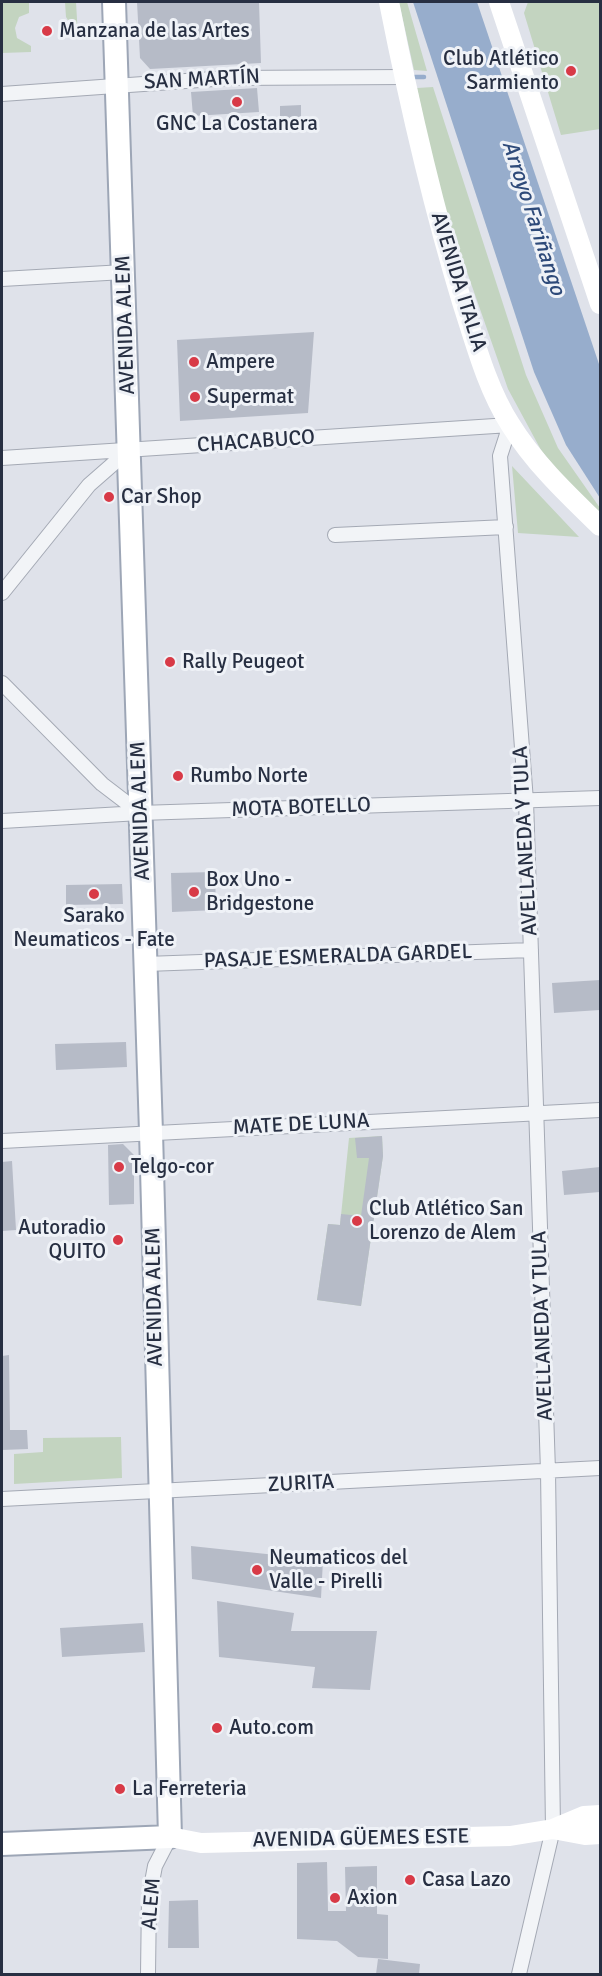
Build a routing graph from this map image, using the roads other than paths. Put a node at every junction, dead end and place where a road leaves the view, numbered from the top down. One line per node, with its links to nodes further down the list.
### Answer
1 (114, 2): 5 (main road, AVENIDA ALEM)
2 (389, 2): 4 (street, AVENIDA ITALIA)
3 (499, 2): 9 (street)
4 (404, 76): 5 (street, SAN MARTÍN); 10 (street, AVENIDA ITALIA)
5 (118, 84): 6 (street, SAN MARTÍN); 7 (main road, AVENIDA ALEM)
6 (2, 94)
7 (124, 272): 8 (street); 11 (main road, AVENIDA ALEM)
8 (2, 279)
9 (600, 304)
10 (510, 425): 11 (street, CHACABUCO); 13 (street, AVENIDA ITALIA); 14 (street, AVELLANEDA Y TULA)
11 (129, 450): 12 (street, CHACABUCO); 16 (street); 20 (main road, AVENIDA ALEM)
12 (2, 458)
13 (600, 526)
14 (506, 527): 15 (street); 19 (street, AVELLANEDA Y TULA)
15 (335, 535)
16 (2, 593)
17 (2, 683): 20 (street)
18 (600, 798): 19 (street, MOTA BOTELLO)
19 (526, 801): 20 (street, MOTA BOTELLO); 22 (street, AVELLANEDA Y TULA)
20 (140, 813): 21 (street, MOTA BOTELLO); 23 (main road, AVENIDA ALEM)
21 (2, 821)
22 (531, 950): 23 (street, PASAJE ESMERALDA GARDEL); 25 (street, AVELLANEDA Y TULA)
23 (146, 964): 26 (main road, AVENIDA ALEM)
24 (600, 1110): 25 (street, MATE DE LUNA)
25 (536, 1113): 26 (street, MATE DE LUNA); 29 (street, AVELLANEDA Y TULA)
26 (151, 1132): 27 (street, MATE DE LUNA); 30 (main road, AVENIDA ALEM)
27 (2, 1141)
28 (600, 1468): 29 (street, ZURITA)
29 (548, 1471): 30 (street, ZURITA); 33 (street, AVELLANEDA Y TULA)
30 (160, 1491): 31 (street, ZURITA); 35 (main road, AVENIDA ALEM)
31 (2, 1499)
32 (600, 1815): 33 (street, AVENIDA GÜEMES ESTE)
33 (553, 1829): 34 (street, AVENIDA GÜEMES ESTE); 35 (street, AVENIDA GÜEMES ESTE); 38 (street, AVELLANEDA Y TULA)
34 (600, 1834)
35 (170, 1837): 36 (main road); 37 (street, ALEM)
36 (2, 1844)
37 (148, 1974)
38 (519, 1974)

